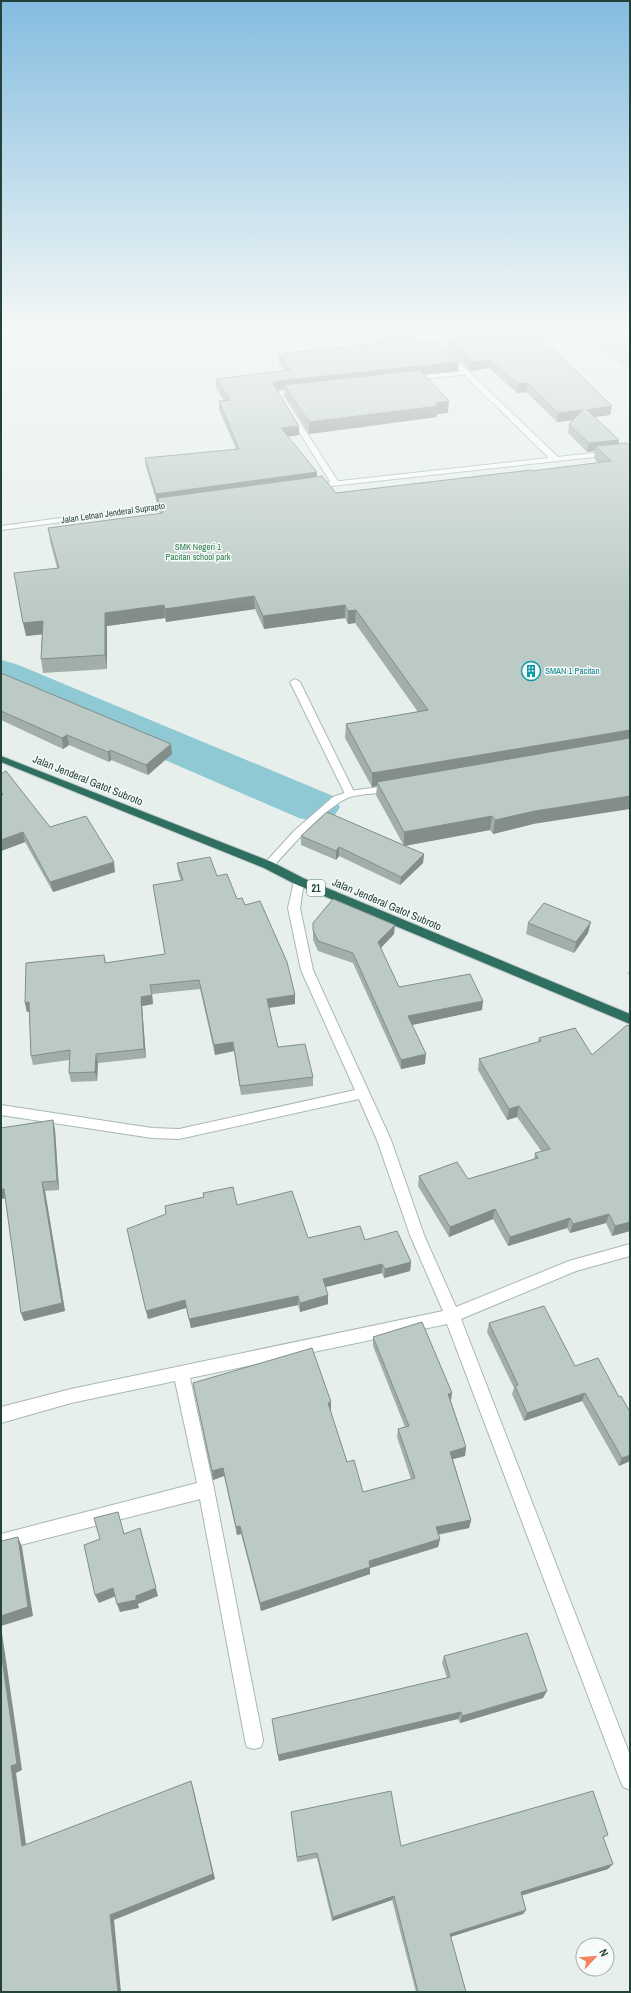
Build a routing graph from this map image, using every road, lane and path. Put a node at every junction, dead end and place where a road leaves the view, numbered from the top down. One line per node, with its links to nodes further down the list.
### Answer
1 (297, 424): 5 (street)
2 (520, 424): 4 (street)
3 (630, 451): 4 (street)
4 (555, 459): 5 (street)
5 (333, 480): 6 (street)
6 (304, 488)
7 (180, 504): 8 (street, Jalan Letnan Jenderal Suprapto)
8 (1, 528)
9 (295, 682): 12 (street)
10 (1, 759): 13 (highway, Jalan Jenderal Gatot Subroto / 21)
11 (404, 786): 12 (street)
12 (350, 794): 13 (street)
13 (268, 865): 14 (highway, Jalan Jenderal Gatot Subroto / 21)
14 (299, 881): 15 (highway, Jalan Jenderal Gatot Subroto / 21); 16 (street)
15 (630, 1019)
16 (362, 1093): 17 (street); 19 (street)
17 (1, 1110)
18 (630, 1250): 19 (street)
19 (452, 1316): 20 (street); 25 (street)
20 (182, 1373): 21 (street); 22 (street)
21 (1, 1415)
22 (206, 1489): 23 (street); 24 (street)
23 (1, 1542)
24 (254, 1740)
25 (630, 1780)

